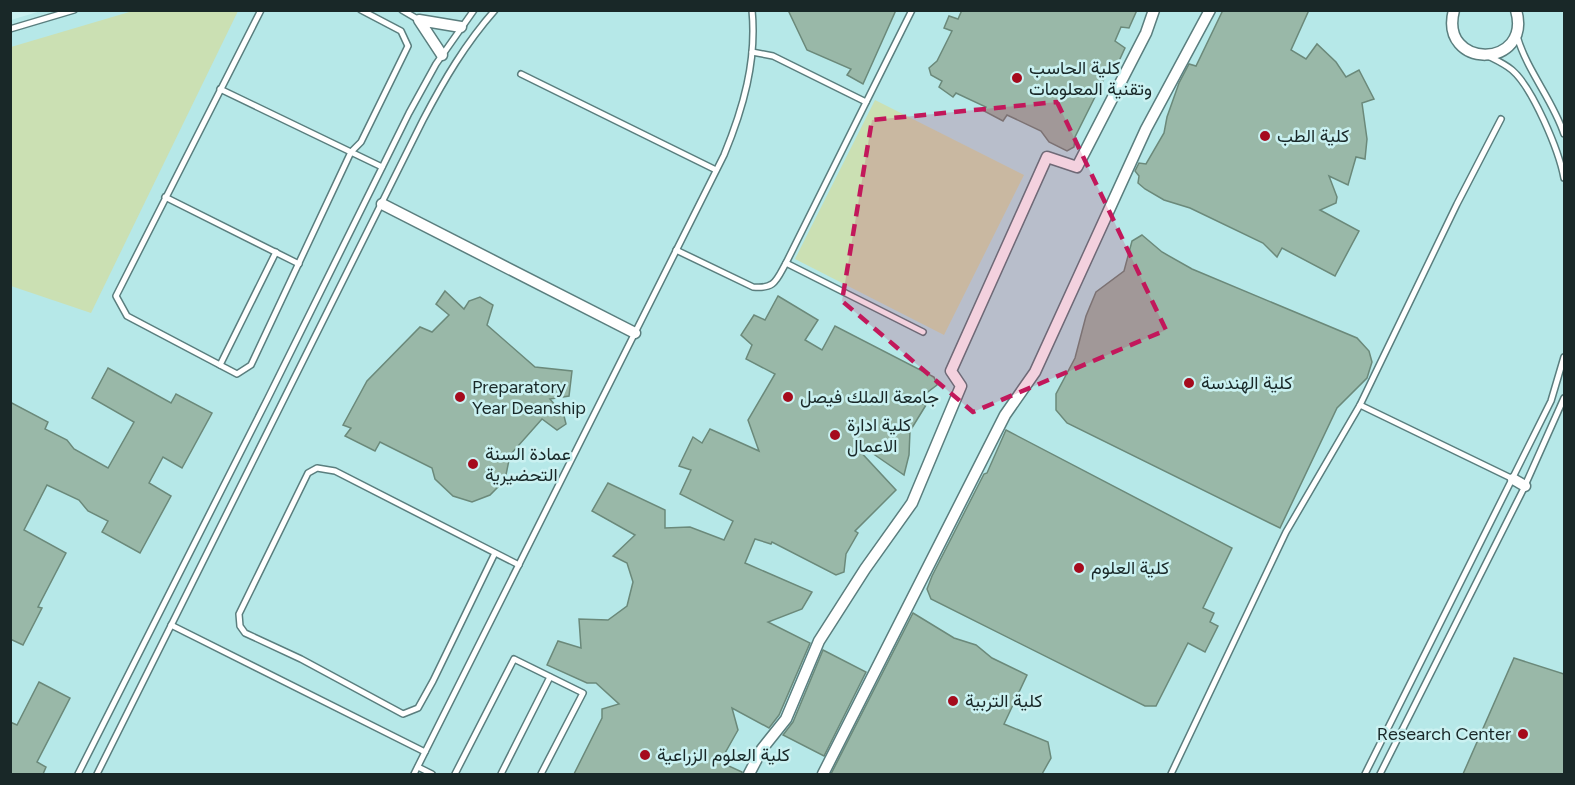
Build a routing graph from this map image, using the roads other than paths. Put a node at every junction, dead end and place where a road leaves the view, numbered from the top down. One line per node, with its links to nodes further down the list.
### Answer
1 (74, 10): 15 (lane)
2 (261, 10): 21 (lane)
3 (361, 10): 25 (lane)
4 (402, 10): 13 (lane)
5 (474, 10): 14 (lane)
6 (495, 10): 30 (lane)
7 (752, 10): 17 (lane)
8 (912, 10): 22 (lane)
9 (1154, 10): 56 (street)
10 (1210, 10): 57 (street)
11 (1517, 11): 16 (street)
12 (1452, 13): 19 (street)
13 (419, 20): 14 (street); 18 (street)
14 (461, 27): 18 (lane)
15 (10, 29)
16 (1516, 34): 19 (street); 24 (lane)
17 (752, 52): 22 (lane); 27 (lane)
18 (442, 55): 26 (lane)
19 (1488, 56): 28 (lane)
20 (520, 74): 27 (lane)
21 (220, 89): 25 (lane); 29 (lane)
22 (866, 102): 33 (lane)
23 (1501, 119): 40 (lane)
24 (1564, 134)
25 (351, 152): 26 (lane); 34 (lane)
26 (382, 167): 49 (lane)
27 (716, 170): 31 (lane)
28 (1564, 178)
29 (165, 197): 32 (lane); 38 (lane)
30 (381, 204): 36 (street); 45 (lane)
31 (676, 250): 33 (lane); 36 (lane)
32 (276, 252): 34 (lane); 38 (lane)
33 (786, 263): 35 (lane)
34 (299, 264): 38 (lane)
35 (923, 332)
36 (635, 333): 44 (lane)
37 (1564, 357): 41 (lane)
38 (220, 365)
39 (1564, 398): 42 (lane)
40 (1360, 405): 41 (lane); 58 (lane)
41 (1513, 479): 42 (street); 59 (lane)
42 (1525, 486): 60 (lane)
43 (495, 553): 43 (lane); 44 (lane)
44 (519, 565): 47 (lane)
45 (171, 625): 47 (lane); 50 (lane)
46 (550, 677): 53 (lane); 54 (lane); 55 (lane)
47 (425, 752): 48 (lane)
48 (418, 768): 51 (lane); 52 (lane)
49 (78, 774)
50 (96, 774)
51 (414, 774)
52 (432, 774)
53 (455, 774)
54 (501, 774)
55 (541, 774)
56 (749, 774)
57 (823, 774)
58 (1171, 774)
59 (1365, 774)
60 (1380, 774)

